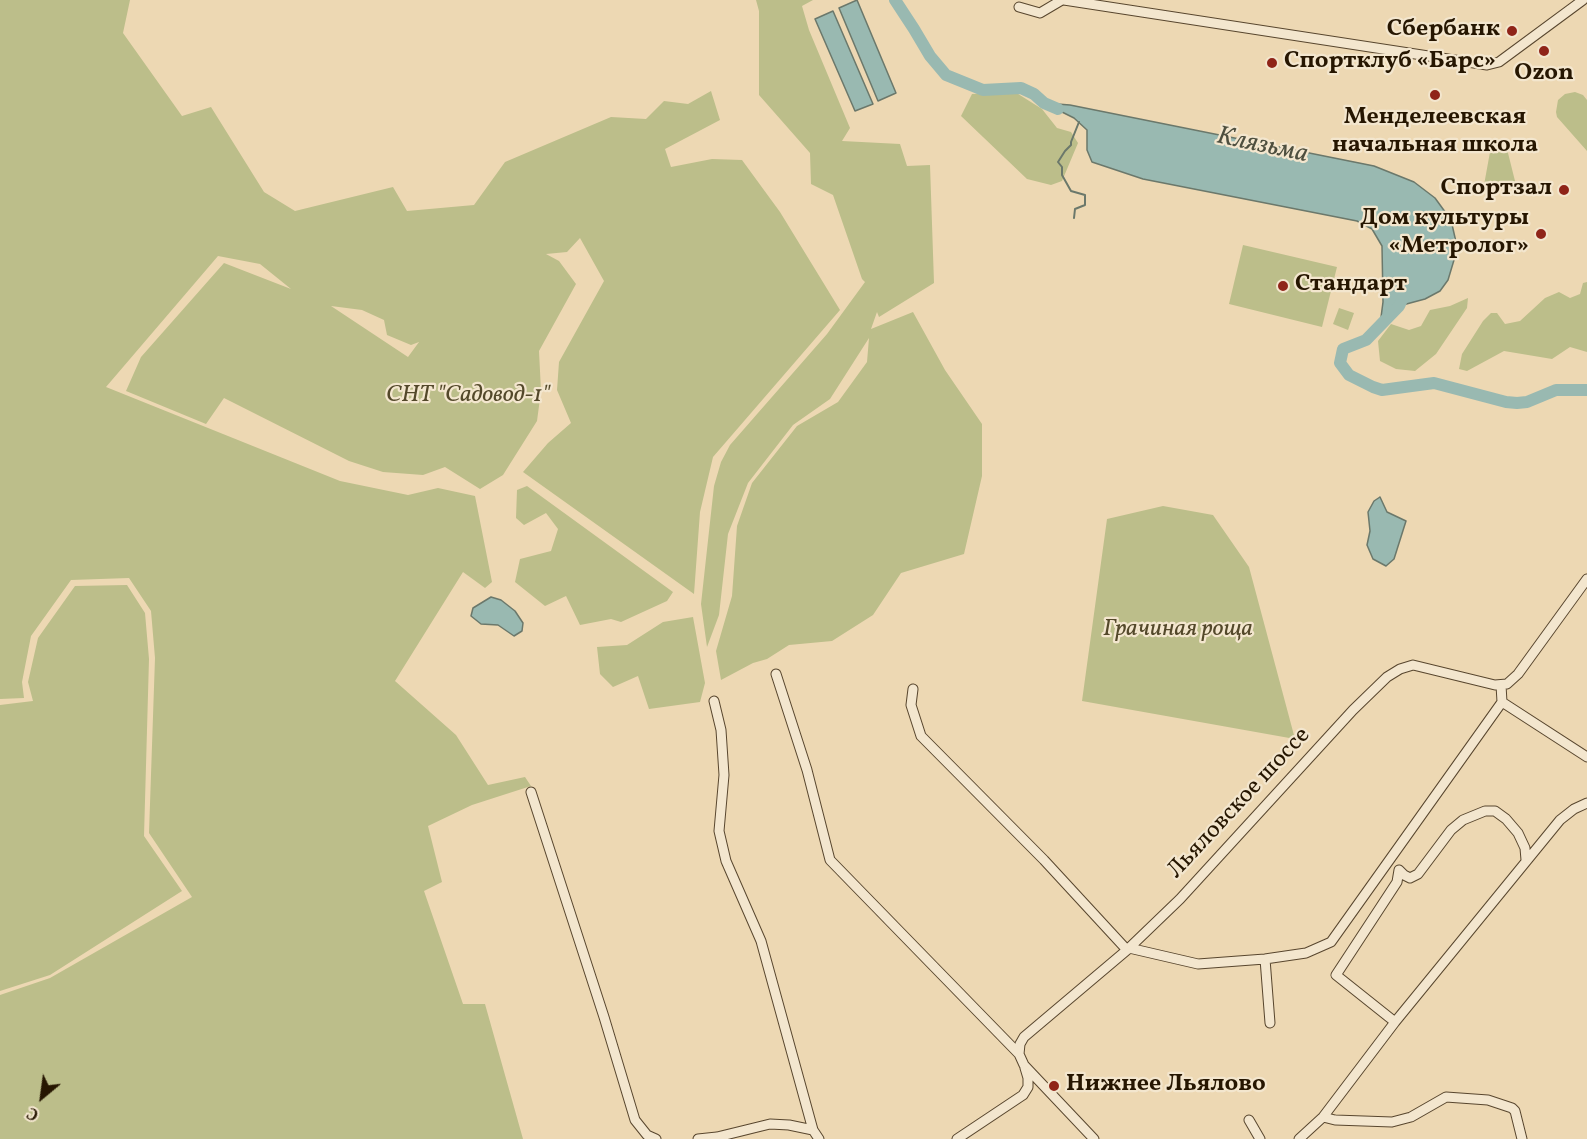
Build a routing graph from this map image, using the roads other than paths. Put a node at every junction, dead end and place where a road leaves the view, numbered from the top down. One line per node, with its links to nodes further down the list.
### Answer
1 (1063, 0): 2 (street); 3 (street)
2 (1583, 0)
3 (1019, 7)
4 (1587, 579): 6 (street)
5 (776, 674): 18 (street)
6 (1501, 685): 9 (street); 14 (street, Льяловское шоссе)
7 (913, 689): 14 (street)
8 (714, 701): 22 (street)
9 (1502, 702): 10 (street); 15 (street)
10 (1587, 758)
11 (531, 792): 23 (street)
12 (1587, 803): 13 (street)
13 (1526, 860): 16 (street); 16 (street)
14 (1128, 949): 15 (street); 18 (street, Льяловское шоссе)
15 (1265, 959): 17 (street)
16 (1395, 1022): 20 (street)
17 (1270, 1023)
18 (1019, 1054): 19 (street)
19 (1024, 1065): 26 (street); 27 (street)
20 (1323, 1117): 29 (street); 30 (street)
21 (1249, 1120): 28 (street)
22 (813, 1130): 24 (street); 25 (street)
23 (656, 1139)
24 (698, 1139)
25 (819, 1139)
26 (957, 1139)
27 (1094, 1139)
28 (1260, 1139)
29 (1299, 1139)
30 (1522, 1139)

